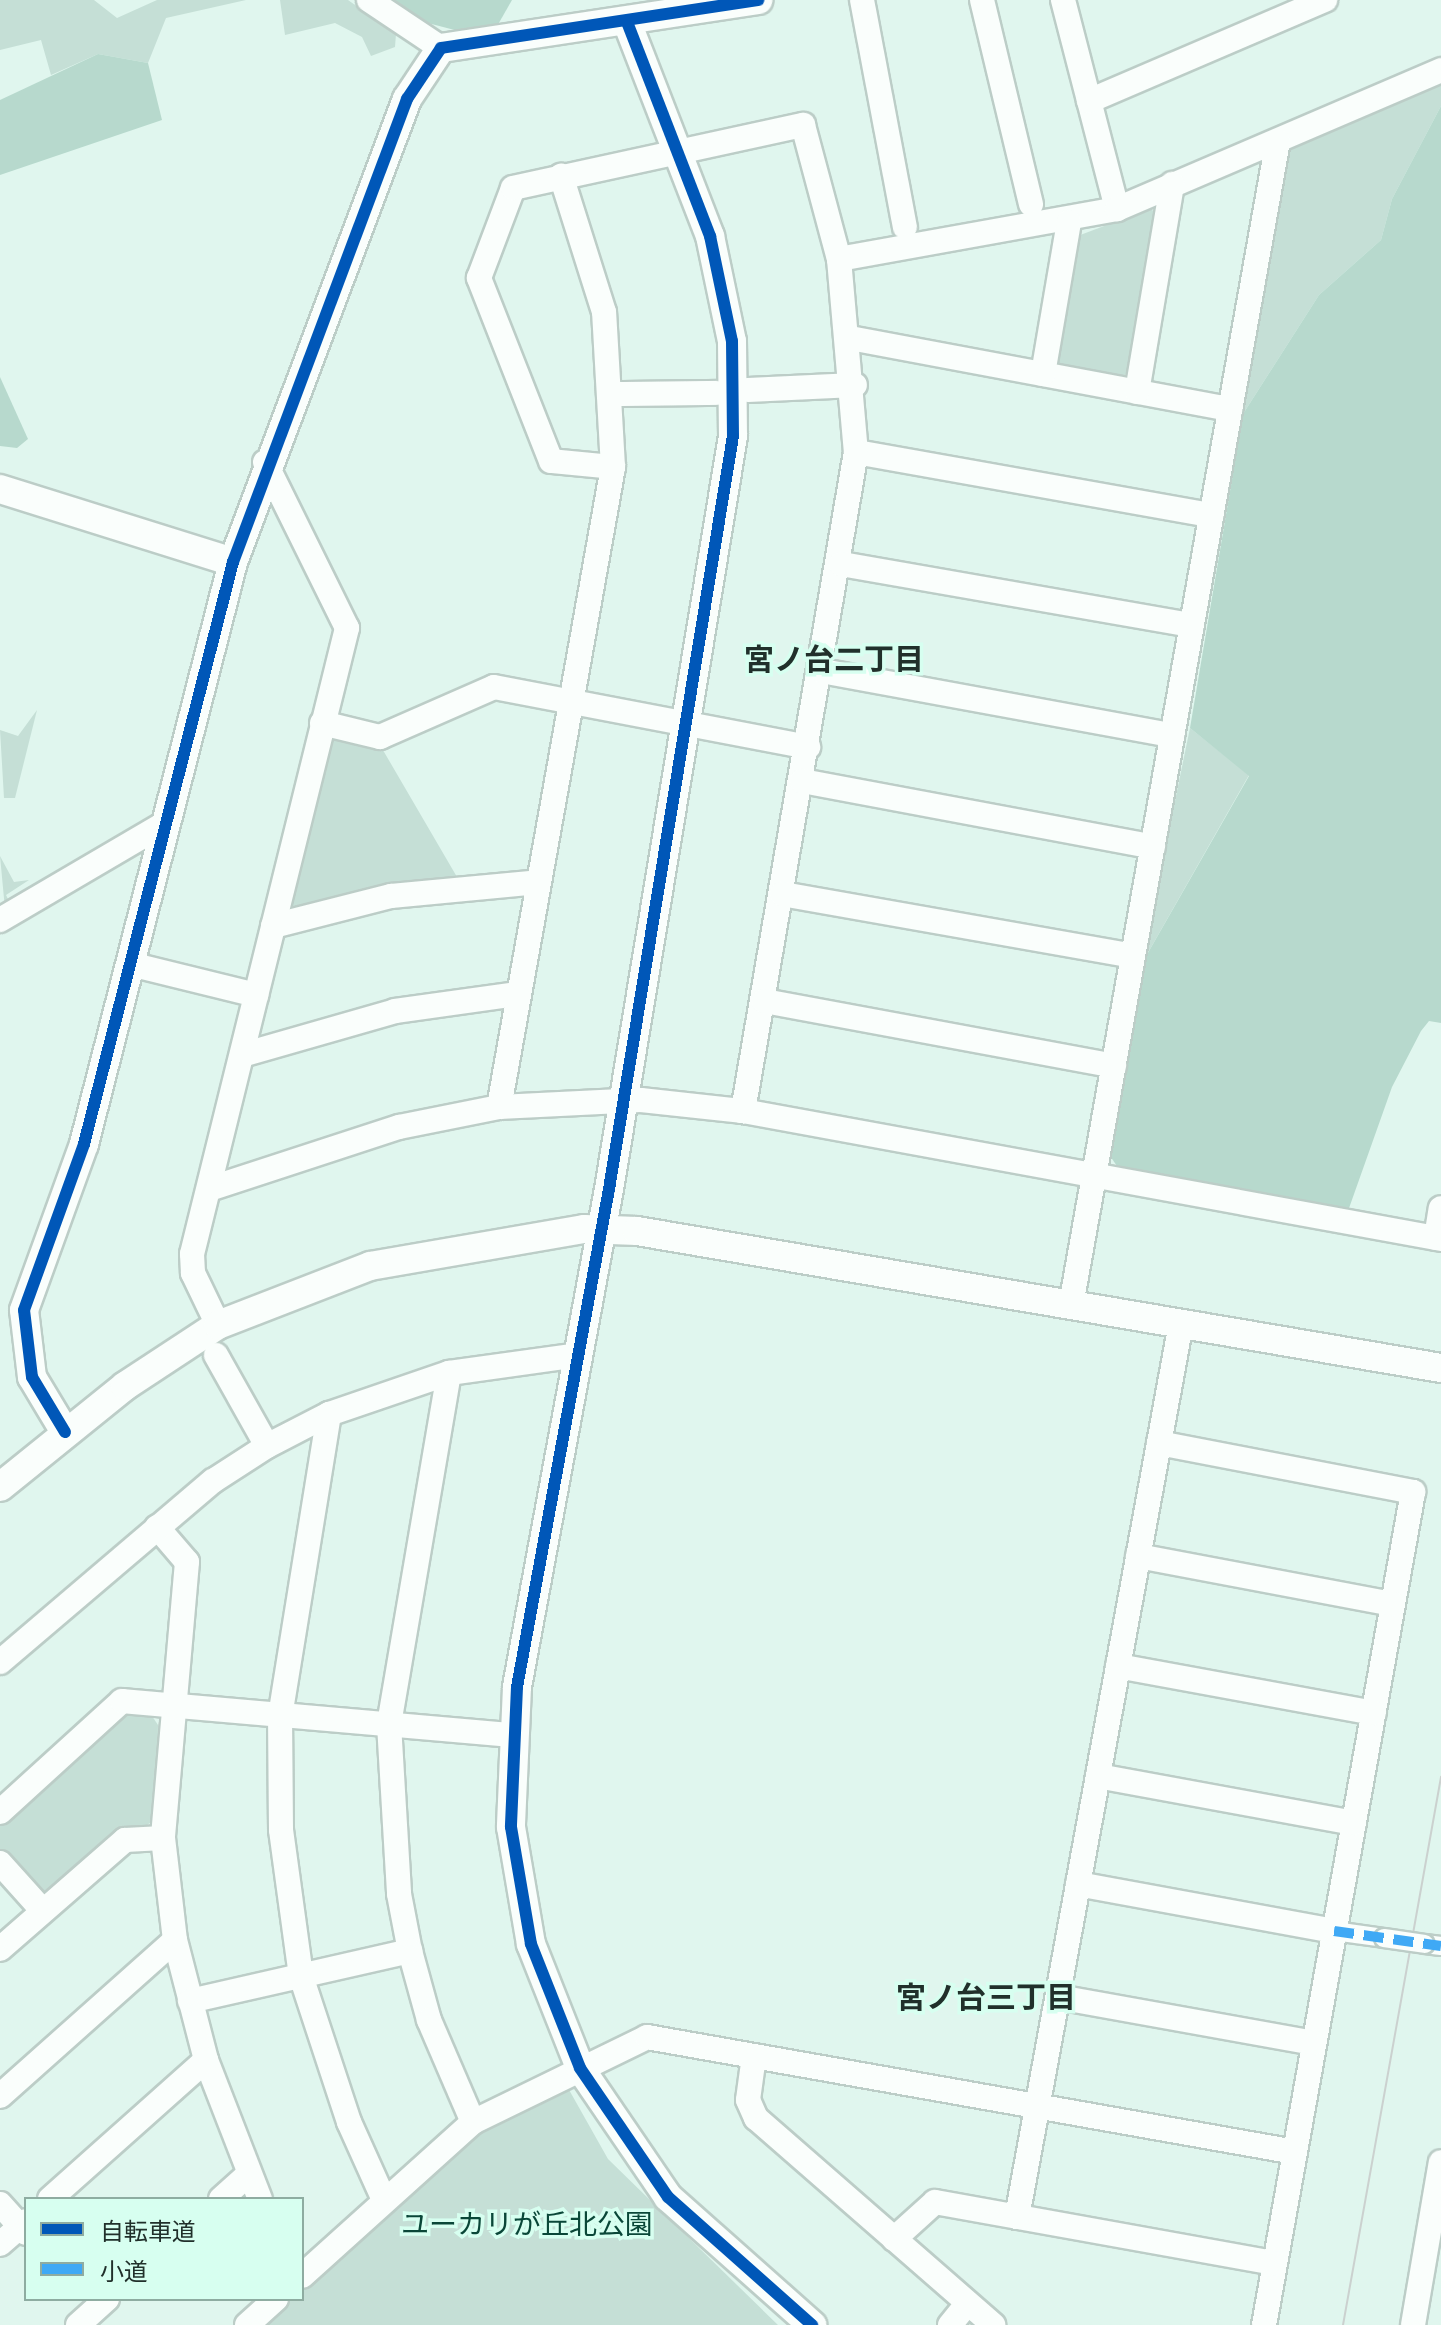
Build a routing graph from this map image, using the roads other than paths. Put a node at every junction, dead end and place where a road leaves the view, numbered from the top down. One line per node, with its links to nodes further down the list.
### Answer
1 (369, 0): 8 (street)
2 (862, 0): 18 (street)
3 (982, 0): 15 (street)
4 (1063, 0): 10 (street)
5 (1325, 0): 10 (street)
6 (743, 1): 7 (street)
7 (627, 22): 8 (street); 12 (street)
8 (441, 48): 29 (street)
9 (1441, 70): 11 (street)
10 (1089, 101): 16 (street)
11 (1278, 141): 14 (street); 27 (street)
12 (678, 152): 13 (street); 19 (street); 39 (street)
13 (561, 176): 26 (street); 30 (street)
14 (1172, 184): 16 (street); 24 (street)
15 (1031, 204)
16 (1117, 209): 17 (street)
17 (1069, 222): 19 (street); 21 (street)
18 (905, 227)
19 (839, 259): 20 (street)
20 (850, 338): 21 (street); 22 (street)
21 (1043, 374): 24 (street)
22 (855, 385): 23 (street); 28 (street)
23 (748, 390)
24 (1137, 392): 27 (street)
25 (716, 393): 26 (street)
26 (614, 394): 30 (street)
27 (1230, 409): 32 (street)
28 (856, 452): 32 (street); 34 (street)
29 (265, 462): 33 (street); 38 (street)
30 (613, 467): 37 (street)
31 (0, 489): 33 (street)
32 (1211, 515): 35 (street)
33 (233, 562): 43 (street)
34 (841, 564): 35 (street); 36 (street)
35 (1192, 625): 40 (street)
36 (822, 671): 40 (street); 41 (street)
37 (570, 702): 38 (street); 39 (street); 45 (street)
38 (322, 723): 48 (street)
39 (687, 726): 41 (street); 56 (street)
40 (1172, 735): 44 (street)
41 (808, 747): 42 (street)
42 (802, 781): 44 (street); 46 (street)
43 (167, 822): 47 (street); 50 (street)
44 (1153, 847): 49 (street)
45 (538, 882): 48 (street); 51 (street)
46 (782, 894): 49 (street); 53 (street)
47 (0, 920)
48 (273, 926): 52 (street)
49 (1133, 956): 55 (street)
50 (130, 964): 52 (street); 72 (street)
51 (518, 994): 54 (street); 57 (street)
52 (256, 995): 54 (street)
53 (764, 1001): 55 (street); 58 (street)
54 (242, 1055): 60 (street)
55 (1114, 1066): 59 (street)
56 (623, 1100): 57 (street); 58 (street); 62 (street)
57 (499, 1107): 60 (street)
58 (743, 1111): 59 (street)
59 (1094, 1176): 63 (street); 64 (street)
60 (209, 1189): 66 (street)
61 (1441, 1208): 63 (street)
62 (602, 1228): 64 (street); 66 (street); 68 (street)
63 (1438, 1238)
64 (1071, 1305): 65 (street)
65 (1181, 1323): 69 (street); 73 (street)
66 (218, 1325): 72 (street)
67 (216, 1355): 74 (street)
68 (578, 1355): 70 (street); 85 (street)
69 (1441, 1368)
70 (449, 1373): 71 (street); 84 (street)
71 (329, 1414): 74 (street); 83 (street)
72 (65, 1432): 75 (street)
73 (1159, 1443): 77 (street); 78 (street)
74 (267, 1446): 76 (street)
75 (0, 1487)
76 (157, 1527): 79 (street); 81 (street)
77 (1138, 1556): 78 (street); 80 (street)
78 (1393, 1604): 82 (street)
79 (0, 1662)
80 (1118, 1666): 82 (street); 86 (street)
81 (172, 1706): 83 (street); 87 (street); 89 (street)
82 (1374, 1713): 88 (street)
83 (280, 1715): 84 (street); 98 (street)
84 (389, 1724): 85 (street); 97 (street)
85 (512, 1735): 104 (street)
86 (1098, 1776): 88 (street); 91 (street)
87 (0, 1812)
88 (1354, 1823): 93 (street)
89 (163, 1838): 92 (street); 94 (street)
90 (0, 1863): 92 (street)
91 (1078, 1884): 93 (street); 99 (street)
92 (43, 1911): 96 (street)
93 (1334, 1931): 95 (street, bridge); 101 (street)
94 (175, 1940): 100 (street); 105 (street)
95 (1433, 1945)
96 (0, 1949)
97 (410, 1951): 98 (street); 107 (street)
98 (301, 1976): 100 (street); 114 (street)
99 (1058, 1997): 101 (street); 106 (street)
100 (190, 2001): 103 (street)
101 (1314, 2043): 108 (street)
102 (754, 2056): 104 (street); 106 (street); 118 (street)
103 (206, 2060): 110 (street); 111 (street)
104 (580, 2068): 107 (street); 125 (street)
105 (0, 2096)
106 (1038, 2107): 108 (street); 116 (street)
107 (473, 2122): 114 (street)
108 (1295, 2152): 120 (street)
109 (1441, 2162): 129 (street)
110 (248, 2175): 112 (street); 113 (street)
111 (52, 2197)
112 (223, 2197)
113 (259, 2197)
114 (384, 2200): 121 (street)
115 (0, 2204): 117 (street)
116 (1017, 2217): 118 (street); 120 (street)
117 (24, 2226): 119 (street)
118 (894, 2239): 123 (street)
119 (0, 2244)
120 (1275, 2263): 128 (street)
121 (304, 2274)
122 (274, 2301): 124 (street)
123 (968, 2303): 126 (street); 127 (street)
124 (247, 2325)
125 (812, 2325)
126 (950, 2325)
127 (993, 2325)
128 (1264, 2325)
129 (1413, 2325)

